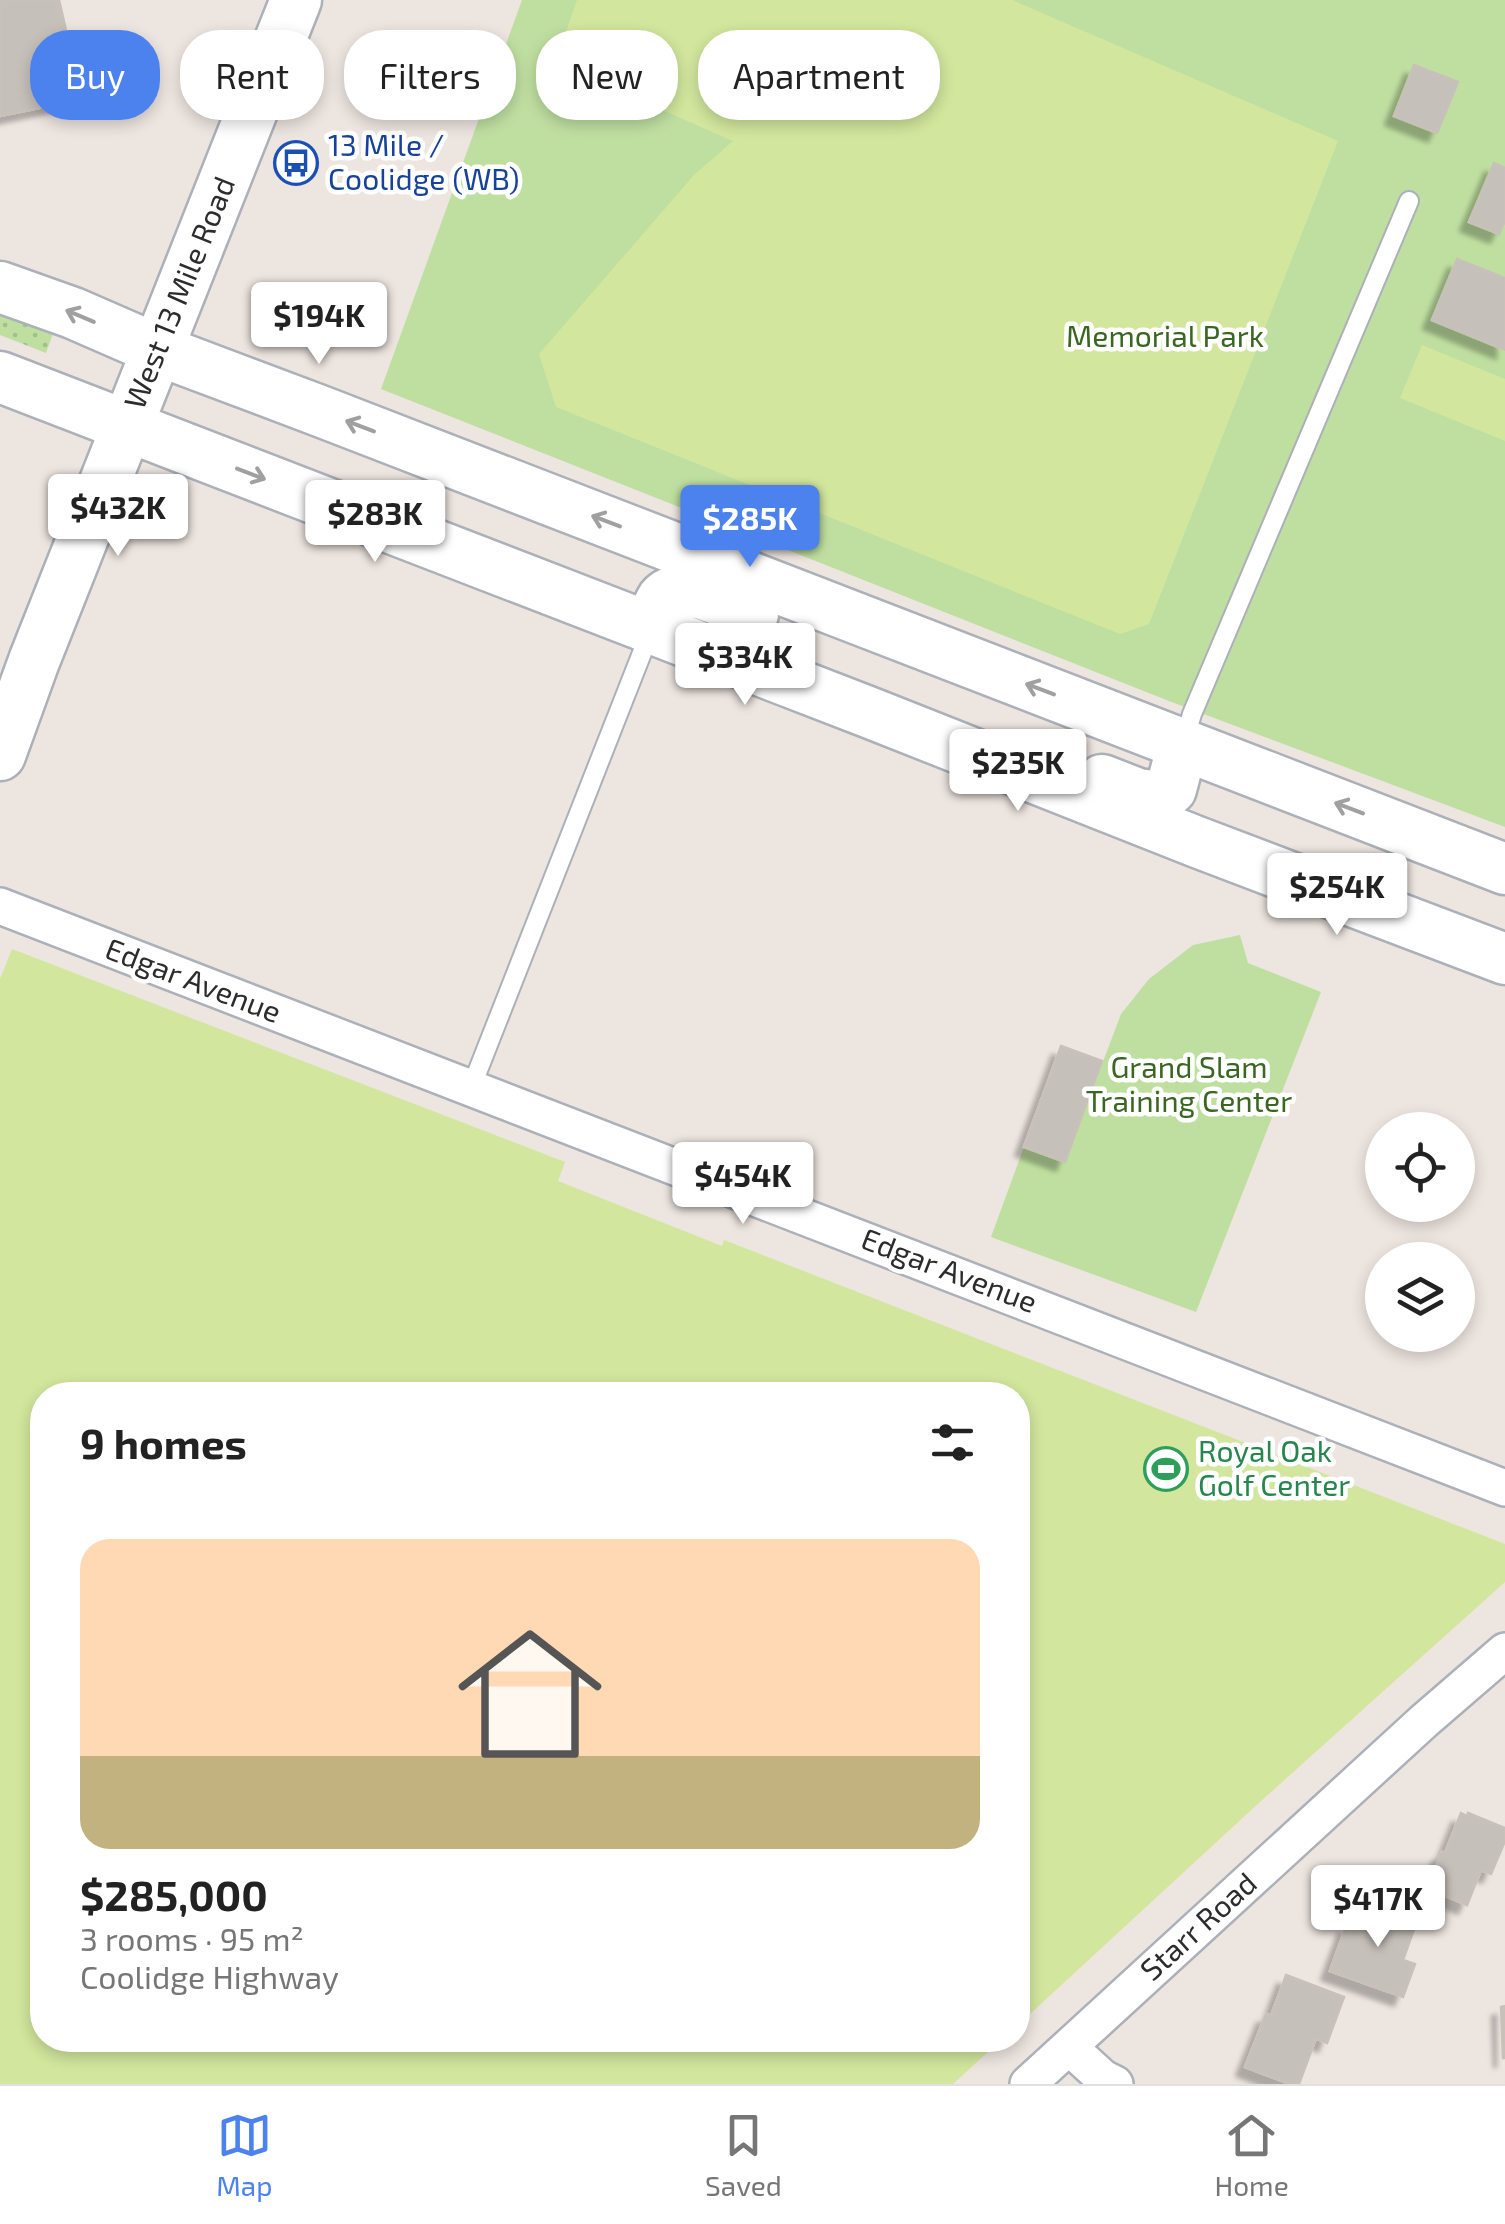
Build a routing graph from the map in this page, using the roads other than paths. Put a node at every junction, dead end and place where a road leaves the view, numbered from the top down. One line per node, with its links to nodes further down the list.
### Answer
1 (296, 0): 4 (main road, West 13 Mile Road)
2 (1409, 201): 10 (lane)
3 (0, 287): 4 (main road, one-way to 3)
4 (158, 350): 6 (main road, West 13 Mile Road); 8 (main road, one-way to 4)
5 (0, 376): 6 (main road)
6 (127, 426): 7 (main road, one-way to 7); 11 (main road, West 13 Mile Road)
7 (651, 629): 8 (main road); 9 (main road); 15 (lane)
8 (923, 643): 10 (main road, one-way to 8)
9 (868, 712): 10 (main road); 14 (main road)
10 (1183, 744): 12 (main road, one-way to 10)
11 (0, 755)
12 (1505, 869)
13 (0, 906): 15 (street, Edgar Avenue)
14 (1505, 960)
15 (471, 1088): 16 (street, Edgar Avenue)
16 (1505, 1488)
17 (1505, 1651): 18 (street, Starr Road)
18 (1069, 2047): 19 (street, Starr Road); 20 (street)
19 (1028, 2084)
20 (1114, 2084)

